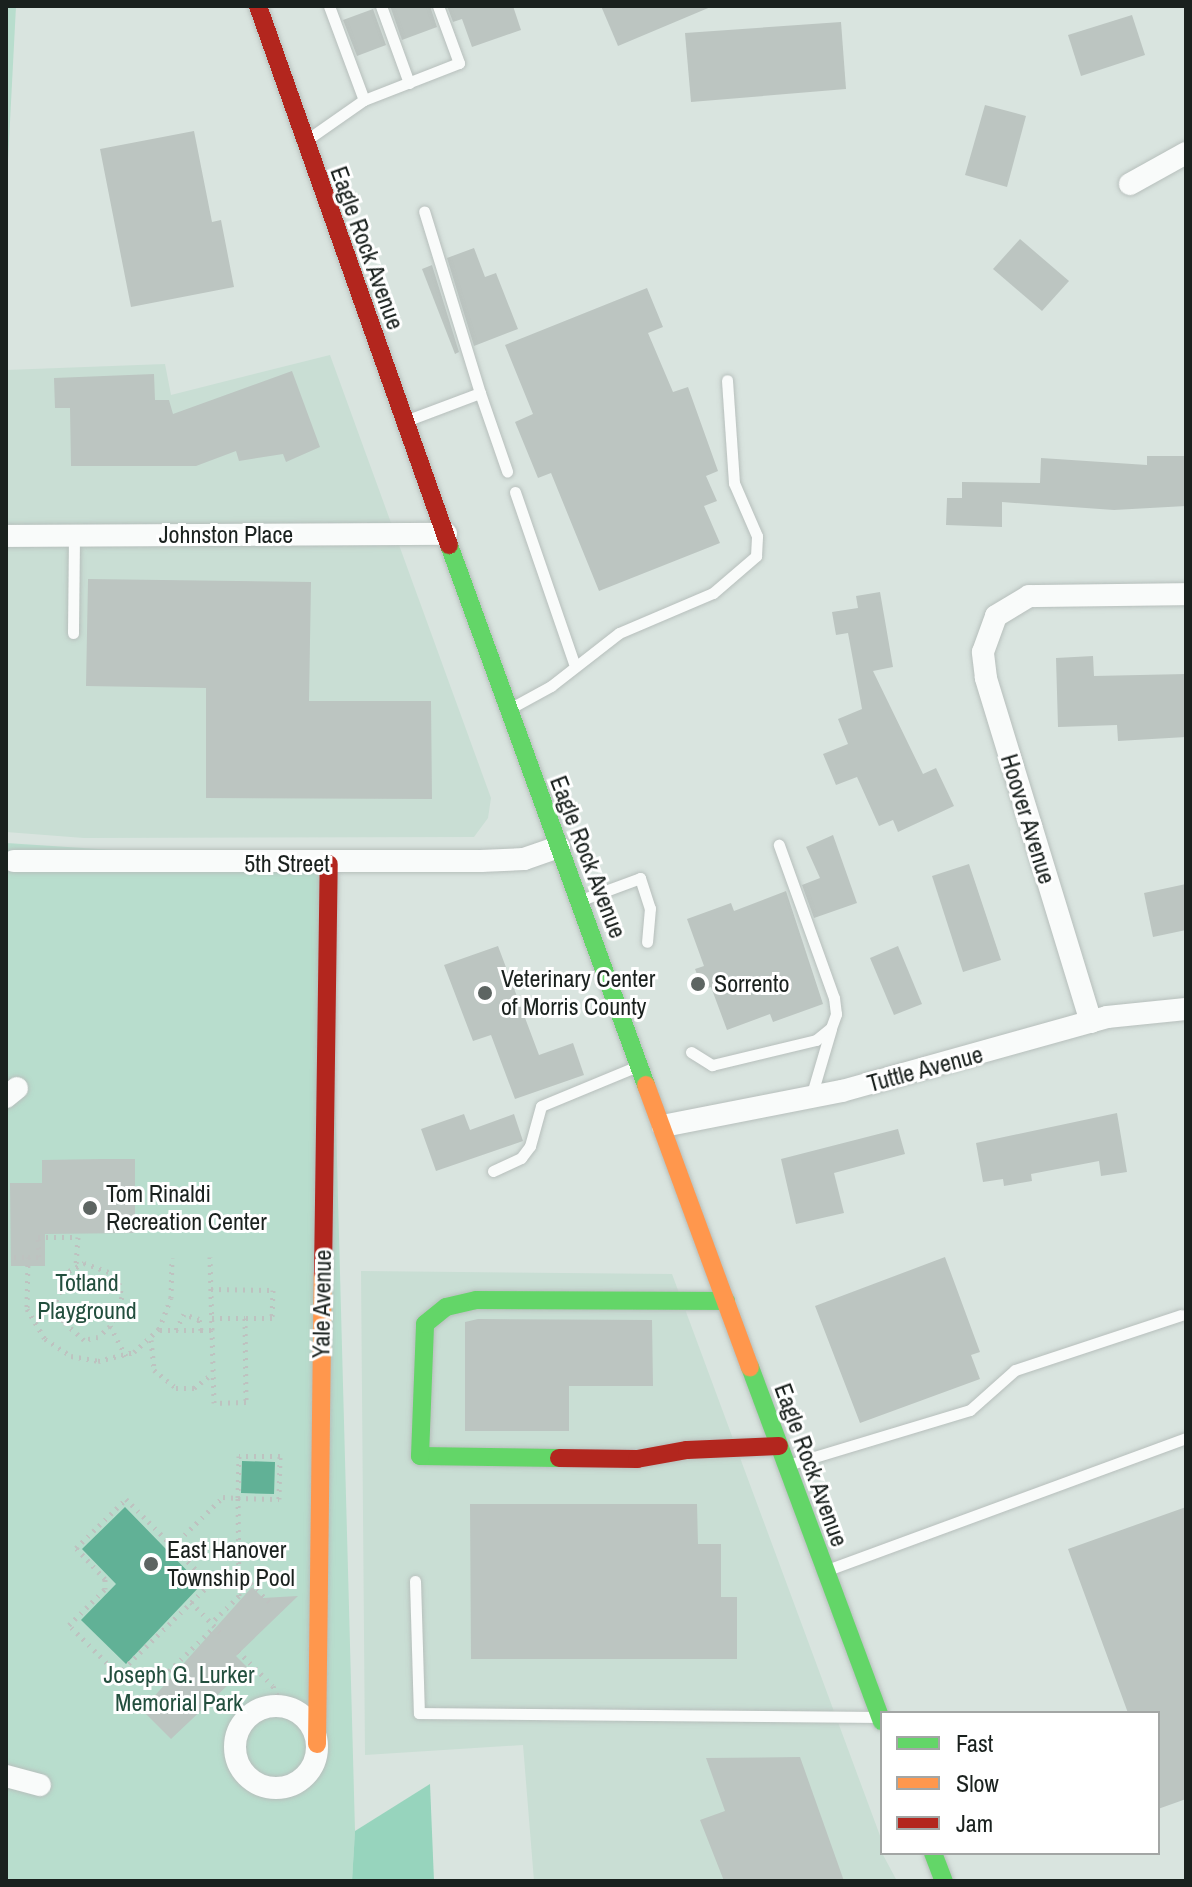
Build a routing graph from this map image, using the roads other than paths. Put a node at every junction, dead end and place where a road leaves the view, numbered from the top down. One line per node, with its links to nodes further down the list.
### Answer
1 (329, 6): 6 (lane)
2 (381, 6): 5 (lane)
3 (438, 6): 5 (lane)
4 (264, 9): 7 (main road, Eagle Rock Avenue)
5 (409, 83): 6 (lane)
6 (364, 100): 7 (lane)
7 (304, 142): 13 (main road, Eagle Rock Avenue)
8 (1186, 153): 9 (street)
9 (1130, 184)
10 (424, 211): 12 (lane)
11 (727, 380): 21 (lane)
12 (480, 393): 13 (lane); 14 (lane)
13 (405, 421): 16 (main road, Eagle Rock Avenue)
14 (507, 471)
15 (515, 492): 21 (lane)
16 (446, 534): 18 (street, Johnston Place); 22 (main road, Eagle Rock Avenue)
17 (6, 536): 18 (street, Johnston Place)
18 (74, 536): 20 (lane)
19 (1186, 594): 30 (street, Hoover Avenue)
20 (73, 633)
21 (575, 666): 22 (lane)
22 (508, 709): 24 (main road, Eagle Rock Avenue)
23 (779, 845): 31 (lane)
24 (559, 847): 26 (street, 5th Street); 27 (main road, Eagle Rock Avenue)
25 (14, 861): 26 (street, 5th Street)
26 (329, 864): 46 (main road, Yale Avenue)
27 (580, 900): 28 (lane); 33 (main road, Eagle Rock Avenue)
28 (647, 942)
29 (1186, 1009): 30 (street, Tuttle Avenue)
30 (1091, 1022): 34 (street, Tuttle Avenue)
31 (831, 1028): 32 (lane); 34 (lane)
32 (691, 1052)
33 (639, 1065): 35 (main road, Eagle Rock Avenue); 36 (lane)
34 (811, 1097): 35 (street, Tuttle Avenue)
35 (663, 1126): 37 (main road, Eagle Rock Avenue)
36 (493, 1171)
37 (726, 1301): 40 (main road, Eagle Rock Avenue); 40 (main road)
38 (1181, 1315): 41 (lane)
39 (1186, 1438): 42 (lane)
40 (779, 1446): 41 (main road, Eagle Rock Avenue)
41 (787, 1465): 42 (main road, Eagle Rock Avenue)
42 (824, 1571): 44 (main road, Eagle Rock Avenue)
43 (415, 1581): 45 (lane)
44 (880, 1716)
45 (880, 1719)
46 (317, 1744): 46 (street, Yale Avenue)
47 (6, 1776): 48 (street)
48 (40, 1785)
49 (934, 1855): 50 (main road)
50 (944, 1881)

